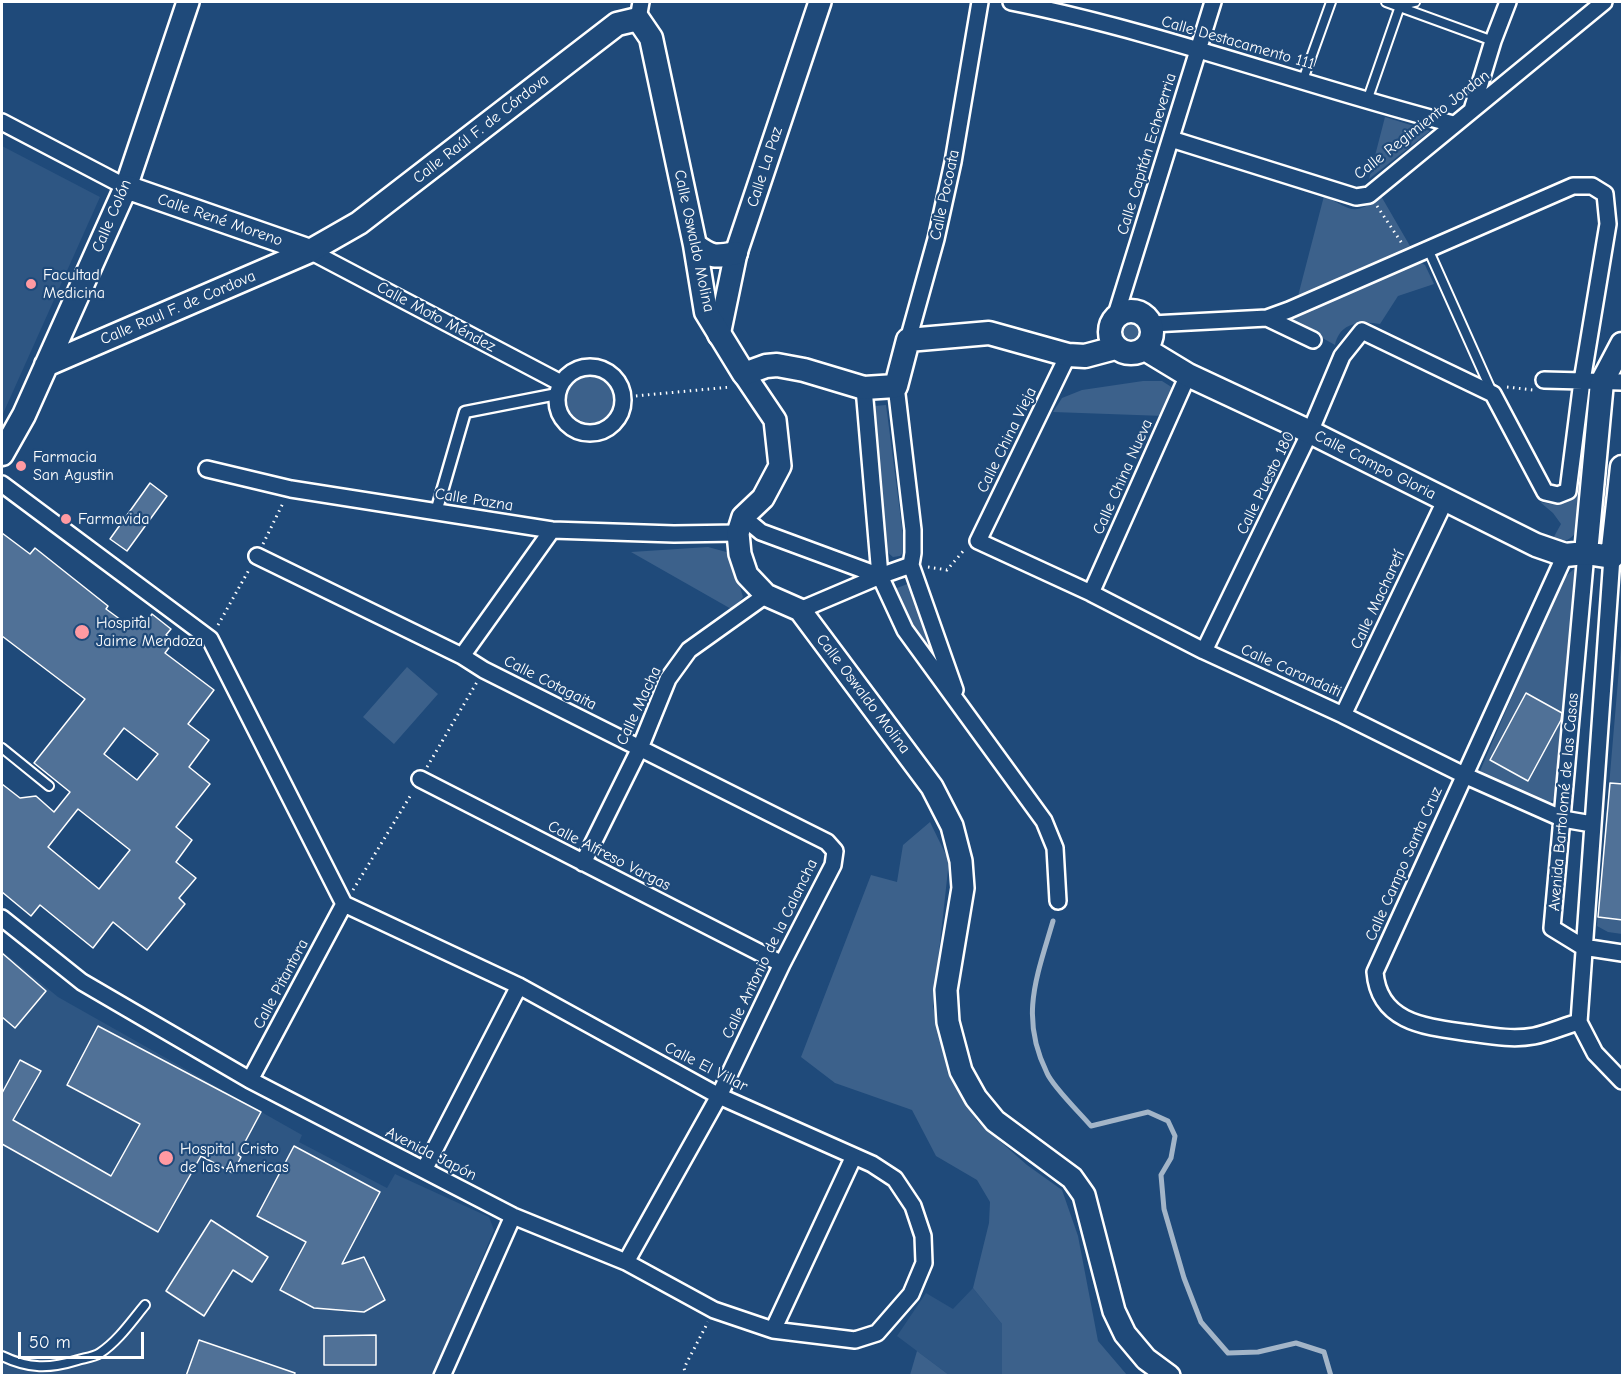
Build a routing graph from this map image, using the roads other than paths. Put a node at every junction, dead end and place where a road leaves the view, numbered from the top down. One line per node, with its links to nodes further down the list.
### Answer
1 (188, 2): 21 (main road, Calle Colón)
2 (820, 2): 26 (main road, Calle La Paz)
3 (980, 2): 31 (street, Calle Pocoata)
4 (1011, 2): 14 (street, Calle Destacamento 111)
5 (1213, 2): 14 (street, Calle Capitán Echeverria)
6 (1331, 2): 15 (lane)
7 (1386, 2): 11 (lane)
8 (1415, 2): 11 (lane)
9 (1508, 2): 13 (street)
10 (1604, 2): 17 (street, Calle Regimiento Jordan)
11 (1400, 6): 13 (lane); 16 (lane)
12 (639, 10): 23 (main road, Calle Oswaldo Molina); 25 (main road, Calle Raúl F. de Córdova)
13 (1492, 41): 17 (street)
14 (1198, 51): 15 (street, Calle Destacamento 111); 20 (street, Calle Capitán Echeverria)
15 (1303, 80): 16 (street, Calle Destacamento 111)
16 (1367, 102): 19 (street, Calle Destacamento 111)
17 (1472, 110): 19 (street, Calle Regimiento Jordan)
18 (2, 122): 21 (street, Calle René Moreno)
19 (1454, 124): 20 (street, Calle Regimiento Jordan)
20 (1170, 140): 27 (street, Calle Capitán Echeverria)
21 (126, 187): 25 (main road, Calle René Moreno); 37 (main road, Calle Colón)
22 (1615, 225): 24 (street); 41 (street)
23 (695, 245): 26 (main road); 30 (main road, Calle Oswaldo Molina)
24 (1428, 249): 28 (street); 45 (lane)
25 (310, 251): 37 (main road, Calle Raul F. de Cordova); 43 (street, Calle Moto Méndez)
26 (736, 253): 30 (main road, Calle La Paz)
27 (1115, 318): 29 (main road); 34 (main road)
28 (1267, 318): 29 (street); 32 (street)
29 (1152, 324): 35 (main road)
30 (719, 335): 39 (main road, Calle Oswaldo Molina)
31 (908, 340): 36 (main road); 42 (main road, Calle Pocoata)
32 (1313, 340)
33 (1623, 344): 41 (main road, Avenida Bartolomé de las Casas)
34 (1115, 348): 35 (main road); 36 (main road)
35 (1145, 349): 38 (main road, Calle Campo Gloria)
36 (1068, 355): 55 (street, Calle China Vieja)
37 (46, 365): 47 (main road, Calle Colón)
38 (1188, 375): 46 (main road, Calle Campo Gloria); 61 (street, Calle China Nueva)
39 (747, 380): 44 (main road); 53 (main road, Calle Oswaldo Molina)
40 (1544, 380): 41 (street)
41 (1602, 382): 45 (street); 56 (main road, Avenida Bartolomé de las Casas)
42 (896, 386): 44 (main road); 59 (street)
43 (559, 388): 43 (street); 52 (street)
44 (864, 388): 60 (street)
45 (1493, 394): 46 (street, Calle Puesto 180)
46 (1310, 432): 51 (main road, Calle Campo Gloria); 64 (street, Calle Puesto 180)
47 (2, 454)
48 (1623, 466): 58 (main road, Avenida Bartolomé de las Casas)
49 (207, 470): 52 (street, Calle Pazna)
50 (2, 484): 78 (street)
51 (1445, 501): 56 (main road, Calle Campo Gloria); 67 (street, Calle Macharetí)
52 (436, 512): 54 (street, Calle Pazna)
53 (741, 525): 54 (street, Calle Pazna); 60 (street); 62 (main road, Calle Oswaldo Molina)
54 (552, 530): 65 (street)
55 (978, 541): 61 (street, Calle Carandaiti)
56 (1576, 554): 58 (main road, Calle Campo Gloria); 70 (street, Calle Campo Santa Cruz); 73 (street, Avenida Bartolomé de las Casas)
57 (257, 556): 65 (street, Calle Cotagaita)
58 (1612, 556): 74 (street, Avenida Bartolomé de las Casas)
59 (911, 565): 60 (street); 66 (street)
60 (880, 576): 63 (street); 66 (street)
61 (1091, 593): 64 (street, Calle Carandaiti)
62 (766, 595): 63 (main road, Calle Oswaldo Molina); 69 (street, Calle Macha)
63 (800, 610): 97 (main road, Calle Oswaldo Molina)
64 (1204, 651): 67 (street, Calle Carandaiti)
65 (462, 656): 69 (street, Calle Cotagaita)
66 (961, 707): 77 (street)
67 (1343, 715): 70 (street, Calle Carandaiti)
68 (2, 748): 72 (lane)
69 (640, 748): 75 (street, Calle Cotagaita); 76 (street, Calle Macha)
70 (1464, 775): 73 (street, Calle Carandaiti); 84 (street, Calle Campo Santa Cruz)
71 (420, 779): 76 (street, Calle Alfreso Vargas)
72 (49, 786)
73 (1563, 819): 74 (street, Calle Carandaiti); 80 (street, Avenida Bartolomé de las Casas)
74 (1592, 824): 80 (street, Avenida Bartolomé de las Casas)
75 (827, 842): 82 (street, Calle Antonio de la Calancha)
76 (583, 863): 82 (street, Calle Alfreso Vargas)
77 (1058, 901)
78 (344, 904): 83 (street, Calle El Villar); 85 (street, Calle Pitantora)
79 (2, 918): 85 (street, Avenida Japón)
80 (1583, 947): 81 (street); 84 (street)
81 (1623, 953)
82 (782, 963): 87 (street, Calle Antonio de la Calancha)
83 (519, 986): 87 (street, Calle El Villar); 89 (street)
84 (1579, 1022): 86 (street)
85 (250, 1080): 89 (street, Avenida Japón)
86 (1623, 1081)
87 (719, 1096): 88 (street, Calle El Villar); 91 (street, Calle Antonio de la Calancha)
88 (854, 1156): 93 (street); 94 (street, Calle El Villar)
89 (424, 1170): 90 (street, Avenida Japón)
90 (513, 1216): 91 (street, Avenida Japón); 96 (street)
91 (626, 1262): 93 (street, Avenida Japón)
92 (145, 1305): 95 (lane)
93 (773, 1330): 94 (street, Avenida Japón)
94 (877, 1333)
95 (2, 1356)
96 (442, 1376)
97 (1169, 1376)

